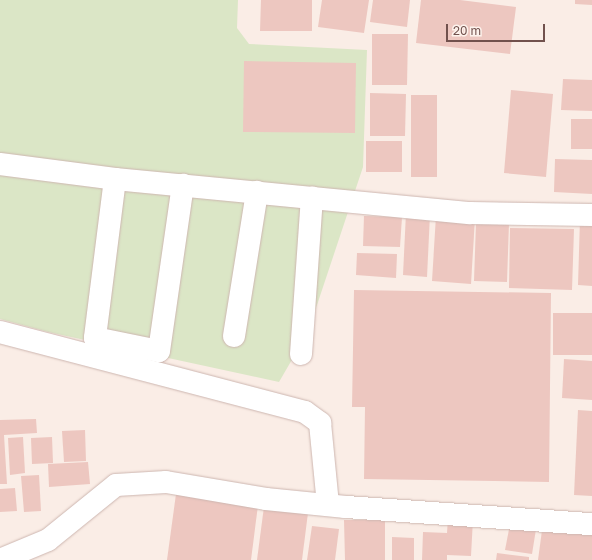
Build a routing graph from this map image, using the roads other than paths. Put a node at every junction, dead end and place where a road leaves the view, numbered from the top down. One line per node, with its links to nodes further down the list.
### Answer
1 (0, 164): 2 (street)
2 (115, 179): 3 (street); 3 (street)
3 (183, 185): 4 (street)
4 (257, 192): 5 (street); 8 (street)
5 (312, 197): 6 (street); 9 (street)
6 (592, 215)
7 (0, 332): 10 (street)
8 (234, 336)
9 (301, 354)
10 (328, 505): 11 (street); 12 (street)
11 (592, 524)
12 (0, 560)

